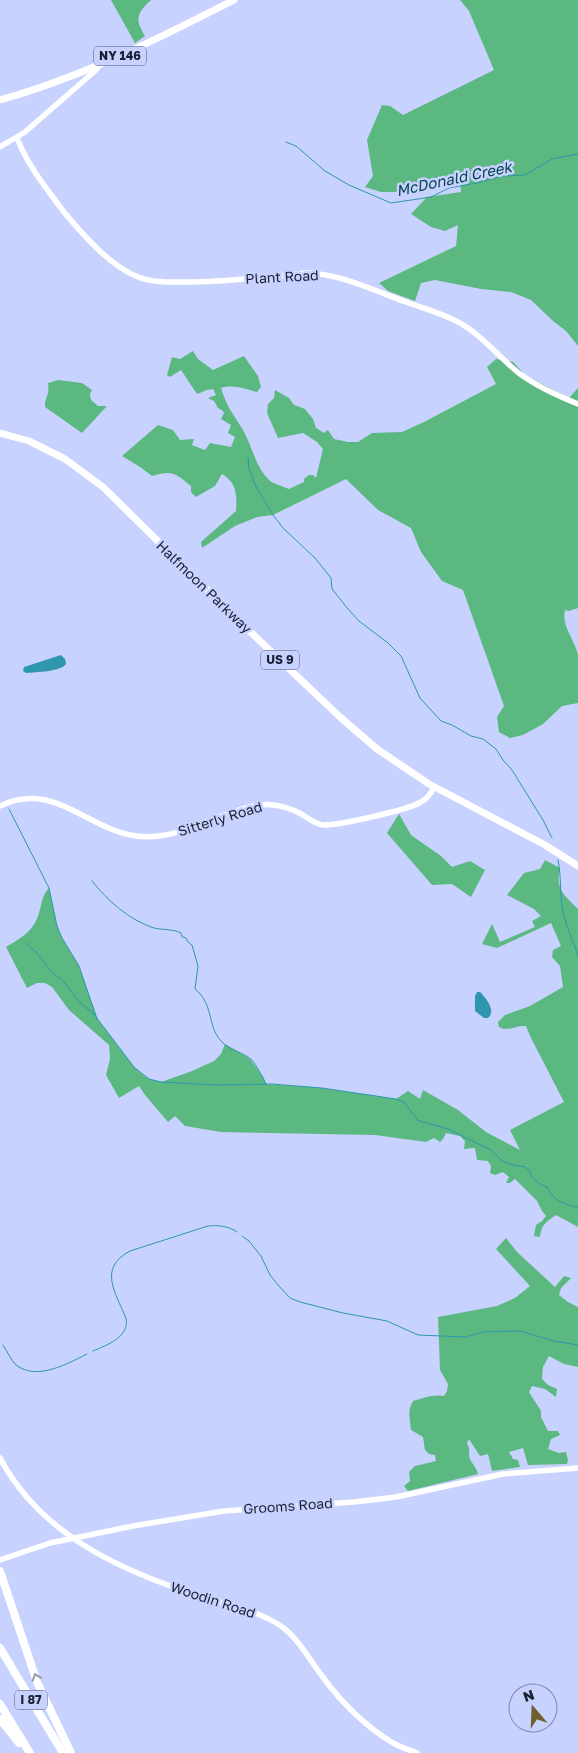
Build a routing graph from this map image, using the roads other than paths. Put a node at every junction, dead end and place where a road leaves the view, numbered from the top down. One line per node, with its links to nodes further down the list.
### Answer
1 (234, 0): 2 (main road, NY 146)
2 (99, 65): 3 (main road, NY 146); 4 (street)
3 (0, 100)
4 (17, 138): 5 (street); 6 (street, Plant Road)
5 (0, 147)
6 (578, 404)
7 (0, 433): 8 (main road, Halfmoon Parkway / US 9)
8 (434, 787): 9 (street, Sitterly Road); 10 (main road, Halfmoon Parkway / US 9)
9 (0, 806)
10 (578, 866)
11 (0, 1458): 13 (street, Woodin Road)
12 (578, 1468): 14 (street, Grooms Road)
13 (56, 1526): 15 (street, Woodin Road); 16 (street)
14 (92, 1534): 15 (street, Grooms Road); 17 (street)
15 (72, 1538): 16 (street, Grooms Road); 17 (street, Woodin Road)
16 (50, 1543): 18 (street, Grooms Road)
17 (88, 1549): 26 (street, Woodin Road)
18 (0, 1560)
19 (0, 1571): 25 (highway, one-way to 19)
20 (0, 1648): 24 (highway, I 87)
21 (0, 1704): 23 (highway, I 87)
22 (0, 1719): 23 (highway)
23 (28, 1753)
24 (63, 1753)
25 (71, 1753)
26 (417, 1753)

